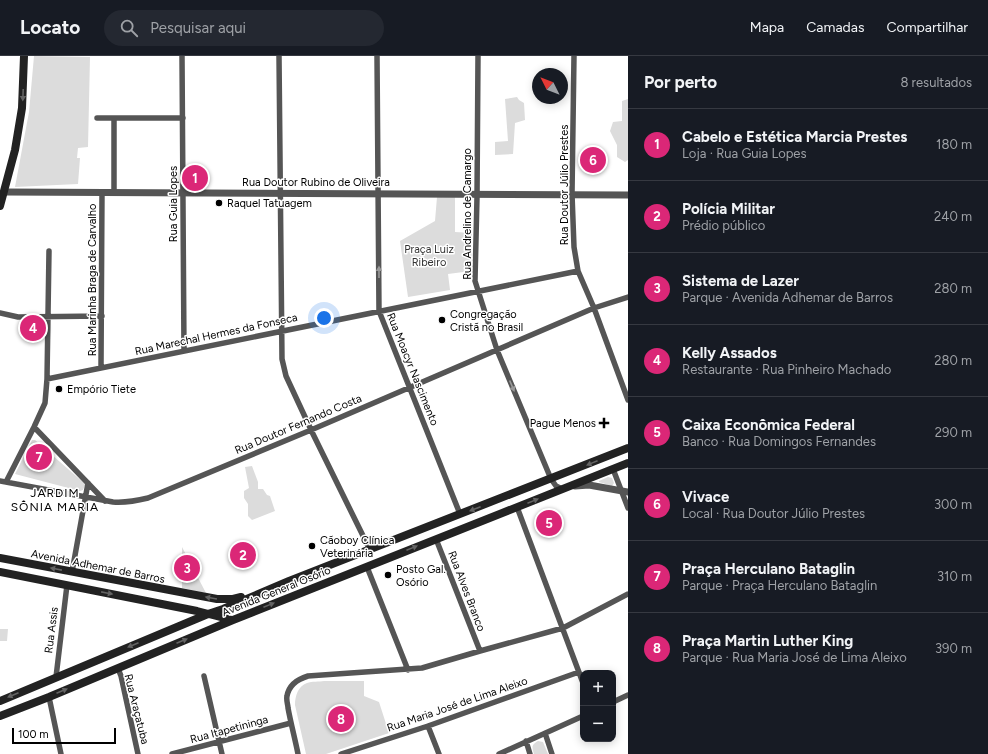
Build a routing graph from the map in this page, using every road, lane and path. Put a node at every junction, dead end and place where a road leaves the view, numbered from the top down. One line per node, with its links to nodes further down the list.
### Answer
1 (24, 56): 10 (main road, one-way to 10)
2 (182, 56): 9 (street, Rua Guia Lopes)
3 (279, 56): 14 (street)
4 (377, 56): 15 (street, Rua Moacyr Nascimento)
5 (478, 56): 16 (street, Rua Andrelino de Camargo)
6 (574, 56): 17 (street, Rua Doutor Júlio Prestes)
7 (97, 118): 8 (street)
8 (114, 118): 9 (street); 12 (street)
9 (183, 118): 13 (street, Rua Guia Lopes)
10 (4, 192): 11 (street, Rua Doutor Rubino de Oliveira); 19 (main road)
11 (102, 192): 12 (street, Rua Doutor Rubino de Oliveira); 27 (street, Rua Marinha Braga de Carvalho)
12 (114, 192): 13 (street, Rua Doutor Rubino de Oliveira)
13 (183, 193): 14 (street, Rua Doutor Rubino de Oliveira); 31 (street, Rua Guia Lopes)
14 (280, 193): 15 (street, Rua Doutor Rubino de Oliveira); 29 (street)
15 (378, 194): 16 (street, Rua Doutor Rubino de Oliveira); 25 (street, Rua Moacyr Nascimento, one-way to 15)
16 (477, 194): 17 (street, Rua Doutor Rubino de Oliveira); 22 (street, Rua Andrelino de Camargo)
17 (572, 194): 18 (street, Rua Doutor Rubino de Oliveira); 21 (street, Rua Doutor Júlio Prestes)
18 (628, 195)
19 (0, 206)
20 (49, 250): 28 (street)
21 (578, 271): 22 (street, Rua Marechal Hermes da Fonseca); 24 (street, Rua Doutor Júlio Prestes)
22 (478, 291): 25 (street, Rua Marechal Hermes da Fonseca); 30 (street, Rua Andrelino de Camargo)
23 (628, 297): 24 (street, Rua Doutor Fernando Costa)
24 (594, 308): 30 (street, Rua Doutor Fernando Costa); 35 (street, Rua Doutor Júlio Prestes)
25 (379, 311): 29 (street, Rua Marechal Hermes da Fonseca); 34 (street, Rua Moacyr Nascimento)
26 (0, 314): 28 (street)
27 (102, 316): 28 (street); 32 (street, Rua Marinha Braga de Carvalho)
28 (48, 317): 33 (street)
29 (282, 331): 31 (street, Rua Marechal Hermes da Fonseca); 37 (street)
30 (497, 350): 34 (street, Rua Doutor Fernando Costa); 41 (street, Rua Andrelino de Camargo, one-way to 41)
31 (184, 351): 32 (street, Rua Marechal Hermes da Fonseca)
32 (101, 368): 33 (street, Rua Marechal Hermes da Fonseca)
33 (46, 379): 36 (street)
34 (409, 388): 37 (street, Rua Doutor Fernando Costa); 51 (street, Rua Moacyr Nascimento)
35 (628, 400)
36 (34, 427): 42 (street); 43 (street)
37 (311, 430): 48 (street, Rua Doutor Fernando Costa); 53 (street)
38 (628, 448): 41 (main road, Avenida General Osório, one-way to 41)
39 (628, 463): 40 (main road, Avenida General Osório)
40 (613, 469): 44 (main road, Avenida General Osório); 46 (street)
41 (551, 479): 45 (street); 51 (main road, Avenida General Osório, one-way to 51)
42 (3, 481): 47 (street, Rua Doutor Fernando Costa)
43 (88, 483): 47 (street); 48 (street)
44 (571, 486): 45 (main road, Avenida General Osório); 46 (street)
45 (562, 489): 49 (main road, Avenida General Osório, one-way to 45)
46 (624, 491): 50 (street)
47 (86, 497): 48 (street, Rua Doutor Fernando Costa); 57 (street)
48 (106, 501)
49 (517, 507): 52 (main road, Avenida General Osório); 63 (street)
50 (628, 508)
51 (460, 514): 53 (main road, Avenida General Osório)
52 (436, 539): 55 (main road, Avenida General Osório, one-way to 52); 64 (street, Rua Alves Branco)
53 (370, 550): 59 (main road, Avenida General Osório)
54 (0, 558): 57 (main road, Avenida Adhemar de Barros, one-way to 54)
55 (367, 567): 62 (main road, Avenida General Osório, one-way to 55); 66 (street)
56 (0, 572): 58 (main road)
57 (72, 572): 59 (main road, Avenida Adhemar de Barros, one-way to 57)
58 (67, 585): 61 (main road, one-way to 61); 69 (street, Rua Assis)
59 (263, 592): 61 (main road, Avenida General Osório)
60 (628, 594): 63 (street)
61 (208, 614): 62 (main road); 69 (main road, Avenida General Osório, one-way to 69)
62 (233, 620): 65 (main road, Avenida General Osório, one-way to 62)
63 (563, 628): 64 (street); 67 (street)
64 (480, 651): 66 (street)
65 (116, 669): 71 (main road, Avenida General Osório, one-way to 65); 82 (street, Rua Araçatuba)
66 (408, 670): 76 (street)
67 (579, 672): 77 (street, Rua Maria José de Lima Aleixo)
68 (204, 676): 80 (street)
69 (56, 677): 72 (main road, Avenida General Osório, one-way to 72)
70 (628, 695): 73 (street)
71 (49, 697): 74 (main road, Avenida General Osório); 81 (street)
72 (0, 701)
73 (616, 701)
74 (0, 716)
75 (580, 717): 78 (street)
76 (291, 723): 80 (street, Rua Itapetininga); 85 (street)
77 (428, 726): 86 (street, Rua Maria José de Lima Aleixo); 87 (street)
78 (544, 733): 79 (street); 90 (street)
79 (526, 741): 88 (street); 89 (street)
80 (220, 742): 83 (street, Rua Itapetininga); 84 (street)
81 (61, 754)
82 (138, 754)
83 (172, 754)
84 (222, 754)
85 (298, 754)
86 (341, 754)
87 (440, 754)
88 (499, 754)
89 (530, 754)
90 (552, 754)

